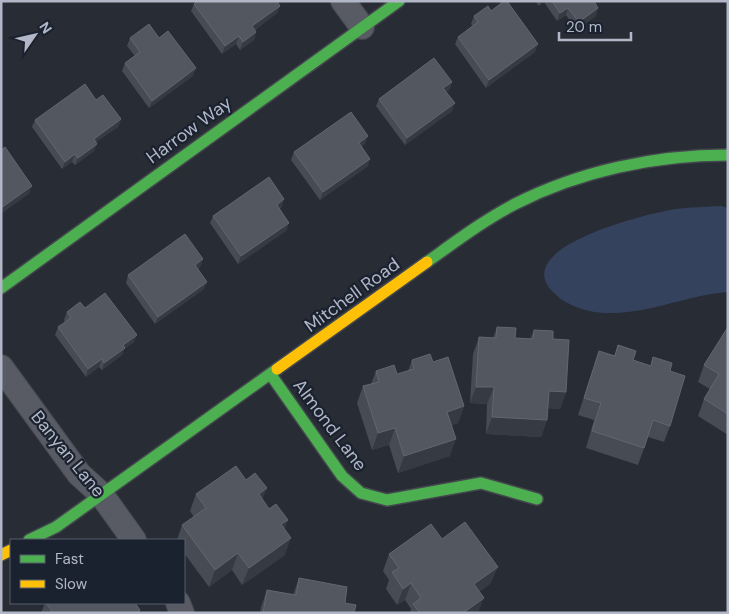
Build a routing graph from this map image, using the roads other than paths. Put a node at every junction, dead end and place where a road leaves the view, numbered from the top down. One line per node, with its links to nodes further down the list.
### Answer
1 (343, 1): 3 (street)
2 (399, 1): 3 (main road, Harrow Way)
3 (362, 27): 5 (main road, Harrow Way)
4 (728, 155): 7 (main road, Mitchell Road)
5 (1, 288)
6 (1, 367): 8 (street, Banyan Lane)
7 (271, 374): 8 (main road, Mitchell Road); 9 (main road, Almond Lane)
8 (101, 494): 10 (main road, Mitchell Road); 11 (street, Banyan Lane)
9 (537, 499)
10 (31, 539)
11 (133, 539)

